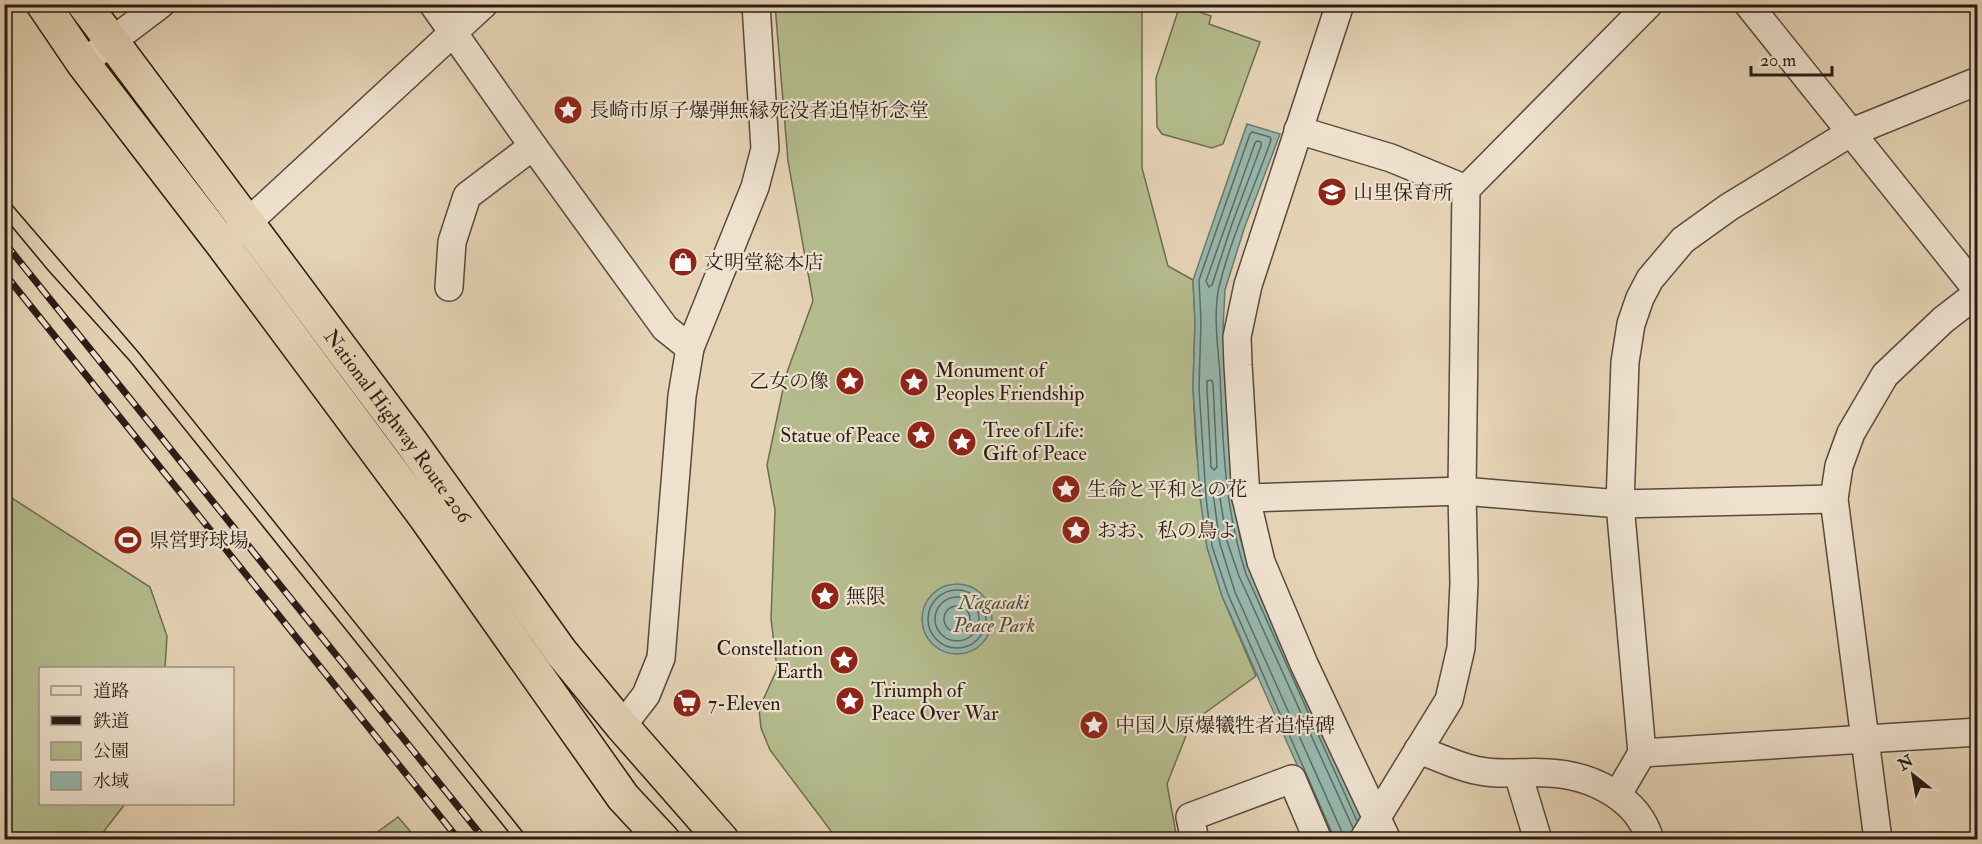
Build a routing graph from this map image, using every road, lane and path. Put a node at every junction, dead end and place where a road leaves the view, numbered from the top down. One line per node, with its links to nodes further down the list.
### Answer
1 (43, 4): 12 (highway, National Highway Route 206)
2 (84, 4): 11 (highway, National Highway Route 206)
3 (160, 4): 11 (street)
4 (433, 4): 10 (street)
5 (484, 4): 10 (street)
6 (756, 4): 22 (street)
7 (1340, 4): 14 (street)
8 (1649, 4): 17 (street)
9 (1748, 4): 15 (street)
10 (454, 34): 16 (street); 18 (street)
11 (111, 42): 12 (street); 18 (highway, National Highway Route 206)
12 (83, 63): 19 (highway, National Highway Route 206)
13 (1977, 81): 15 (street)
14 (1298, 130): 17 (street); 24 (street)
15 (1850, 132): 21 (street); 26 (street)
16 (533, 147): 20 (street); 22 (street)
17 (1466, 189): 23 (street)
18 (247, 223): 19 (street); 27 (highway, National Highway Route 206)
19 (223, 245): 35 (highway, National Highway Route 206)
20 (449, 287)
21 (1977, 292): 25 (street)
22 (690, 348): 27 (street)
23 (1462, 491): 24 (street); 26 (street); 30 (street)
24 (1246, 498): 34 (street)
25 (1834, 499): 26 (street); 29 (street)
26 (1620, 504): 31 (street)
27 (622, 726): 36 (highway, National Highway Route 206)
28 (1977, 732): 29 (street)
29 (1867, 739): 31 (street); 41 (street)
30 (1418, 750): 32 (street); 34 (street)
31 (1642, 753): 33 (street)
32 (1518, 774): 33 (street); 39 (street)
33 (1618, 794): 40 (street)
34 (1375, 830)
35 (663, 840)
36 (722, 840)
37 (1195, 840): 38 (street)
38 (1318, 840)
39 (1538, 840)
40 (1650, 840)
41 (1878, 840)

